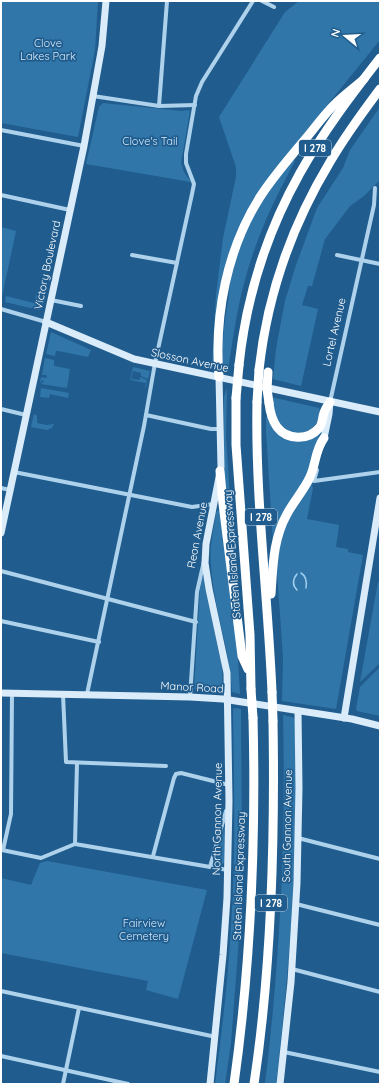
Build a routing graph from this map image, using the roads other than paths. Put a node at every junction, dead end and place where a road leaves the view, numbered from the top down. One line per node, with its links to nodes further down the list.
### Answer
1 (106, 1): 9 (main road, Victory Boulevard)
2 (168, 1): 11 (street)
3 (254, 1): 10 (street)
4 (262, 1): 5 (street)
5 (274, 7)
6 (380, 58): 7 (highway, Staten Island Expressway / I 278)
7 (364, 79): 28 (highway); 53 (highway, Staten Island Expressway / I 278, bridge)
8 (380, 89): 27 (highway, I 278)
9 (93, 96): 11 (street); 13 (main road, Victory Boulevard)
10 (195, 105): 11 (street); 20 (street)
11 (159, 106)
12 (1, 130): 13 (street)
13 (84, 146): 16 (main road, Victory Boulevard)
14 (375, 188): 19 (street, Lortel Avenue)
15 (1, 195): 16 (street)
16 (70, 210): 22 (main road, Victory Boulevard)
17 (132, 255): 20 (street)
18 (336, 255): 19 (street)
19 (361, 260): 21 (street); 29 (street, Lortel Avenue)
20 (177, 263): 26 (street)
21 (380, 264)
22 (51, 300): 23 (street); 25 (main road, Victory Boulevard)
23 (81, 306)
24 (1, 309): 25 (street, Slosson Avenue)
25 (46, 322): 26 (main road, Slosson Avenue); 32 (main road, Victory Boulevard)
26 (156, 364): 28 (main road, Slosson Avenue); 33 (street)
27 (264, 371): 29 (highway, bridge); 51 (highway, I 278, bridge)
28 (219, 377): 29 (main road, Slosson Avenue); 34 (main road, Reon Avenue)
29 (330, 402): 31 (main road, Slosson Avenue); 35 (main road, Lortel Avenue)
30 (1, 409): 32 (street)
31 (380, 412)
32 (26, 415): 37 (main road, Victory Boulevard)
33 (146, 415): 34 (street); 41 (street)
34 (220, 429): 36 (main road, Reon Avenue)
35 (324, 438): 38 (street, Lortel Avenue); 51 (highway)
36 (220, 471): 43 (main road, Reon Avenue); 53 (highway)
37 (14, 472): 40 (main road, Victory Boulevard); 41 (street)
38 (380, 472)
39 (1, 488): 40 (street)
40 (10, 490): 45 (main road, Victory Boulevard)
41 (130, 495): 43 (street); 48 (street)
42 (380, 498): 44 (main road)
43 (214, 504): 46 (main road, Reon Avenue)
44 (377, 532): 61 (main road)
45 (1, 533)
46 (205, 555): 50 (street, Reon Avenue); 59 (main road, North Gannon Avenue)
47 (1, 571): 48 (street)
48 (108, 599): 50 (street); 52 (street)
49 (1, 621): 52 (street)
50 (196, 622): 58 (street, Reon Avenue)
51 (269, 633): 89 (highway, I 278, bridge)
52 (99, 642): 57 (street)
53 (251, 674): 88 (highway, Staten Island Expressway / I 278, bridge)
54 (1, 693): 55 (main road, Manor Road)
55 (12, 693): 56 (main road, Manor Road); 69 (street)
56 (63, 694): 57 (main road, Manor Road); 63 (street)
57 (87, 694): 58 (main road, Manor Road)
58 (190, 697): 59 (main road, Manor Road)
59 (228, 700): 60 (main road, Manor Road); 65 (main road, North Gannon Avenue)
60 (298, 711): 61 (main road, Manor Road); 67 (main road, South Gannon Avenue)
61 (344, 718): 62 (main road, Manor Road)
62 (380, 726)
63 (76, 763): 64 (street); 68 (street)
64 (166, 766)
65 (229, 786): 66 (main road, North Gannon Avenue); 70 (street)
66 (229, 801): 72 (street); 73 (main road, North Gannon Avenue)
67 (298, 838): 71 (street); 74 (main road, South Gannon Avenue)
68 (75, 844): 69 (street); 70 (street)
69 (2, 850)
70 (152, 856): 72 (street)
71 (380, 859)
72 (210, 867): 73 (street)
73 (228, 870): 80 (main road, North Gannon Avenue)
74 (296, 904): 75 (street); 76 (main road, South Gannon Avenue)
75 (380, 925)
76 (292, 969): 78 (street); 81 (main road, South Gannon Avenue)
77 (1, 992): 79 (street)
78 (380, 992)
79 (79, 1008): 80 (street); 83 (street)
80 (216, 1037): 87 (main road, North Gannon Avenue)
81 (284, 1052): 84 (street); 90 (main road, South Gannon Avenue)
82 (1, 1056): 83 (street)
83 (66, 1070): 85 (street); 86 (street)
84 (380, 1072)
85 (63, 1084)
86 (128, 1084)
87 (210, 1084)
88 (234, 1084)
89 (254, 1084)
90 (280, 1084)

